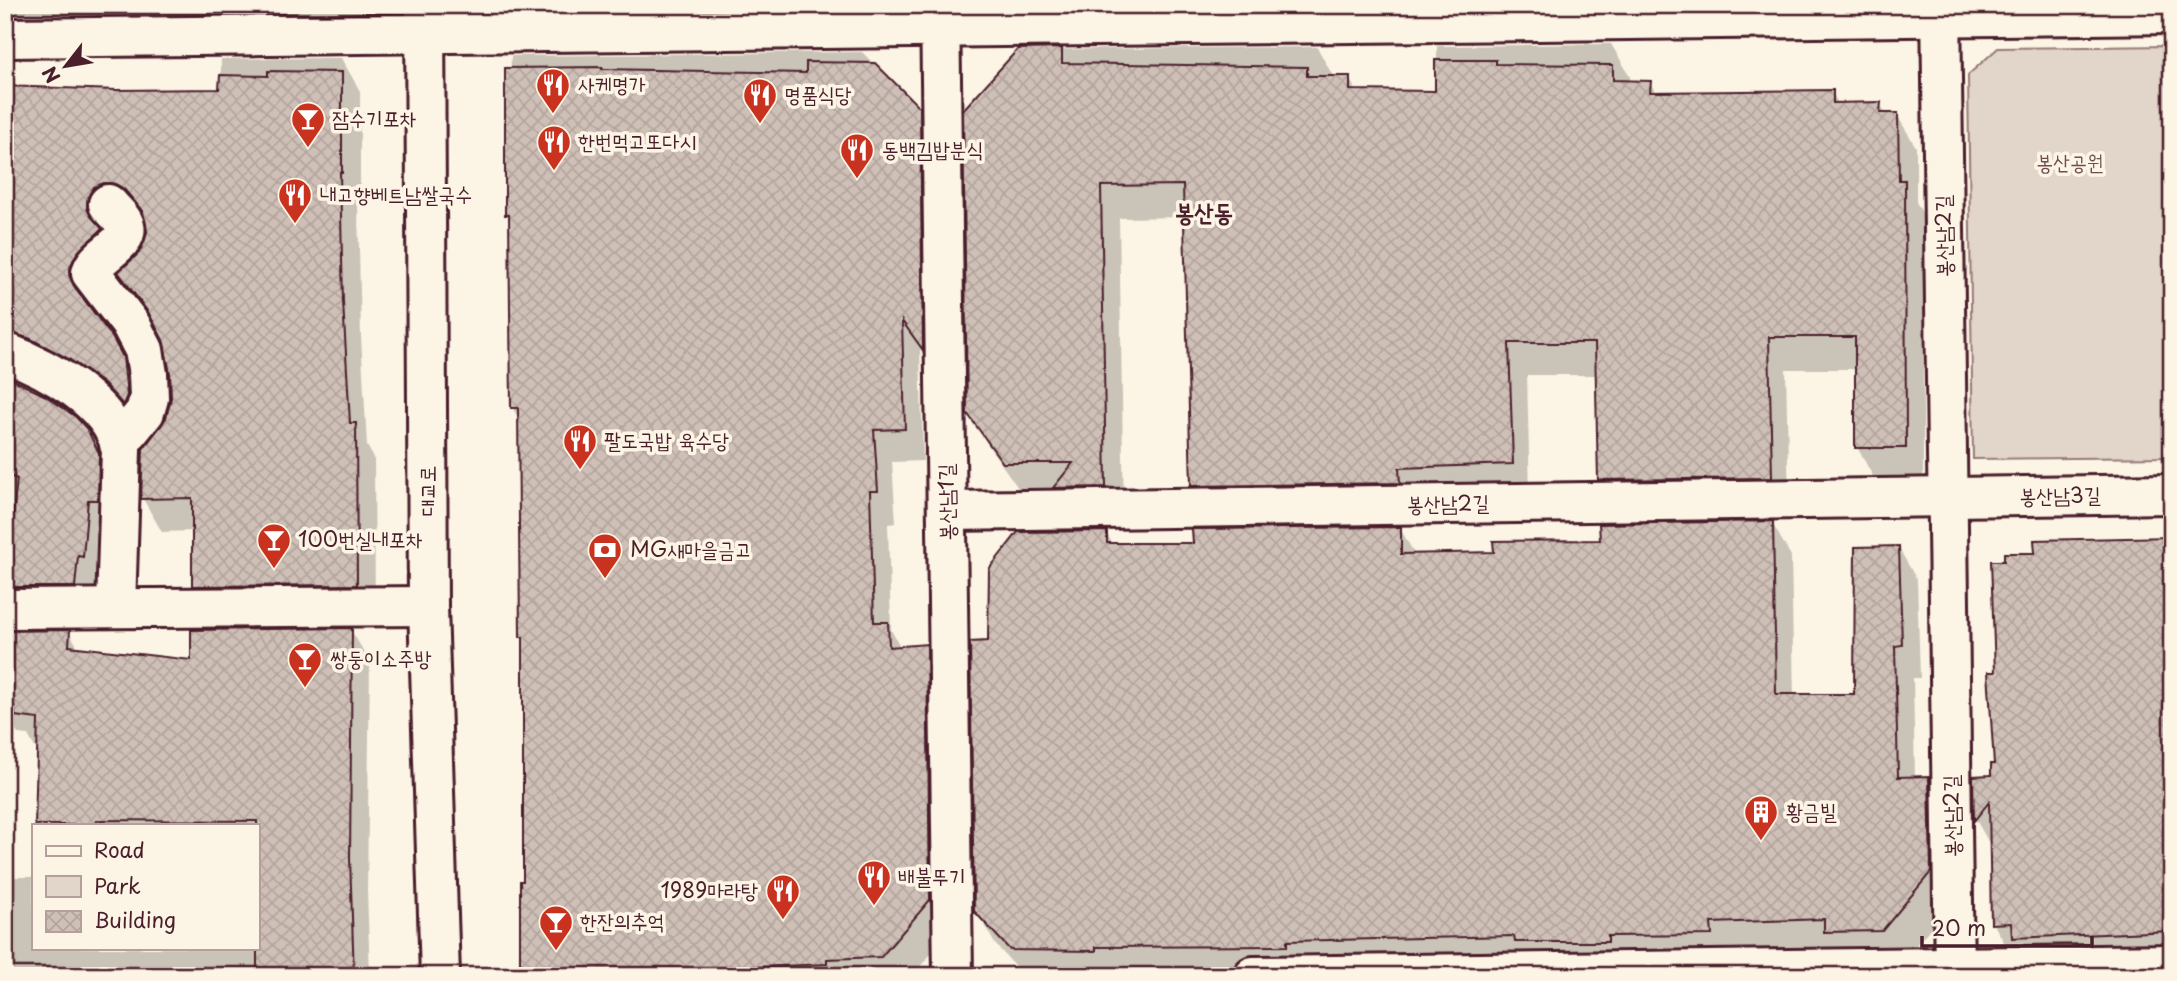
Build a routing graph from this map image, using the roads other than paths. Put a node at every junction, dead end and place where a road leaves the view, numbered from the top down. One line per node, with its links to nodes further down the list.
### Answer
1 (1941, 11): 2 (street); 3 (street); 10 (street, 봉산남2길)
2 (2172, 13)
3 (940, 16): 4 (street); 11 (street, 봉산남1길)
4 (425, 19): 5 (street); 12 (street, 대교로)
5 (5, 38)
6 (108, 204): 8 (street)
7 (5, 352): 8 (street)
8 (119, 444): 13 (street)
9 (2172, 494): 10 (street, 봉산남3길)
10 (1948, 497): 11 (street, 봉산남2길); 16 (street, 봉산남2길)
11 (947, 511): 18 (street, 봉산남1길)
12 (428, 606): 13 (street); 17 (street, 대교로)
13 (116, 608): 14 (street)
14 (5, 609)
15 (2172, 964): 16 (street)
16 (1954, 971): 19 (street)
17 (440, 976)
18 (953, 976)
19 (1253, 976)

